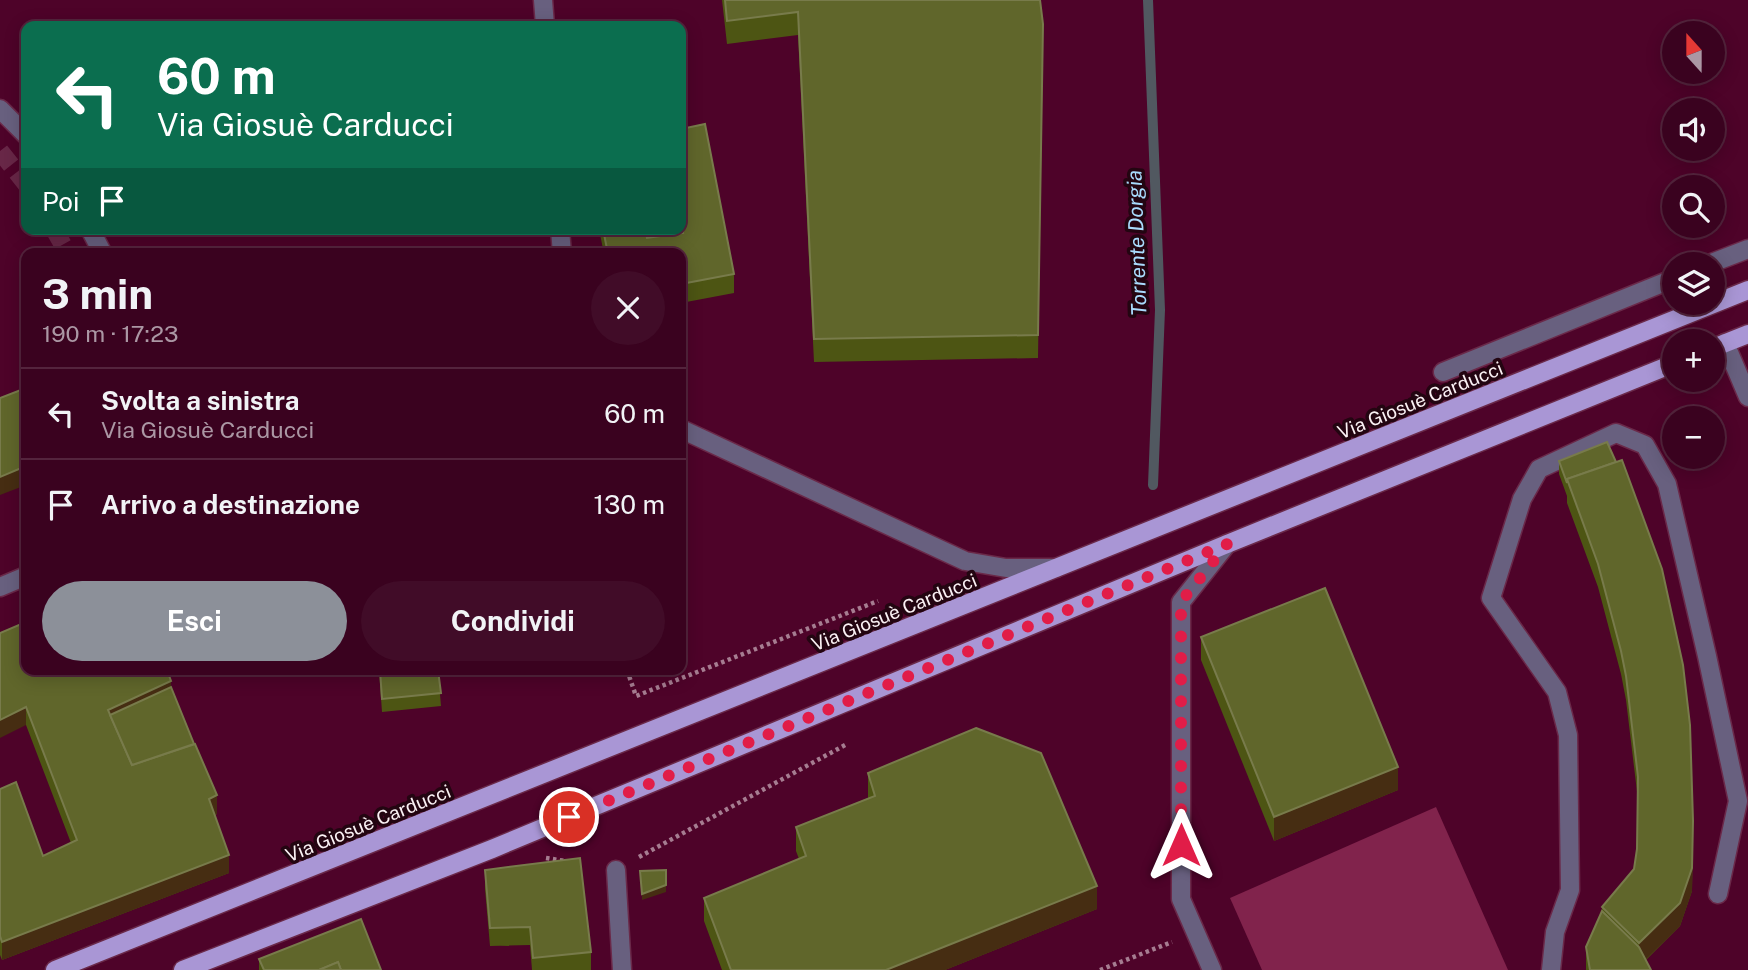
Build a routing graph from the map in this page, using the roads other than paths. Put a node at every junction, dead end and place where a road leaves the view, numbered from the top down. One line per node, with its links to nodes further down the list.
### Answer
1 (543, 0): 2 (street)
2 (545, 21)
3 (0, 109): 4 (street)
4 (21, 130)
5 (1748, 248): 6 (street)
6 (1725, 257)
7 (1662, 283): 13 (street)
8 (1748, 290): 17 (main road, Via Giosuè Carducci)
9 (1748, 334): 10 (main road)
10 (1725, 343)
11 (1725, 356): 14 (street)
12 (1662, 368): 16 (main road)
13 (1443, 372)
14 (1748, 397)
15 (686, 431): 17 (street)
16 (1227, 544): 23 (main road); 25 (street)
17 (1060, 568): 22 (main road, Via Giosuè Carducci)
18 (21, 578): 19 (street)
19 (0, 587)
20 (616, 870): 24 (street)
21 (1718, 894): 26 (street)
22 (55, 970)
23 (183, 970)
24 (622, 970)
25 (1212, 970)
26 (1551, 970)

